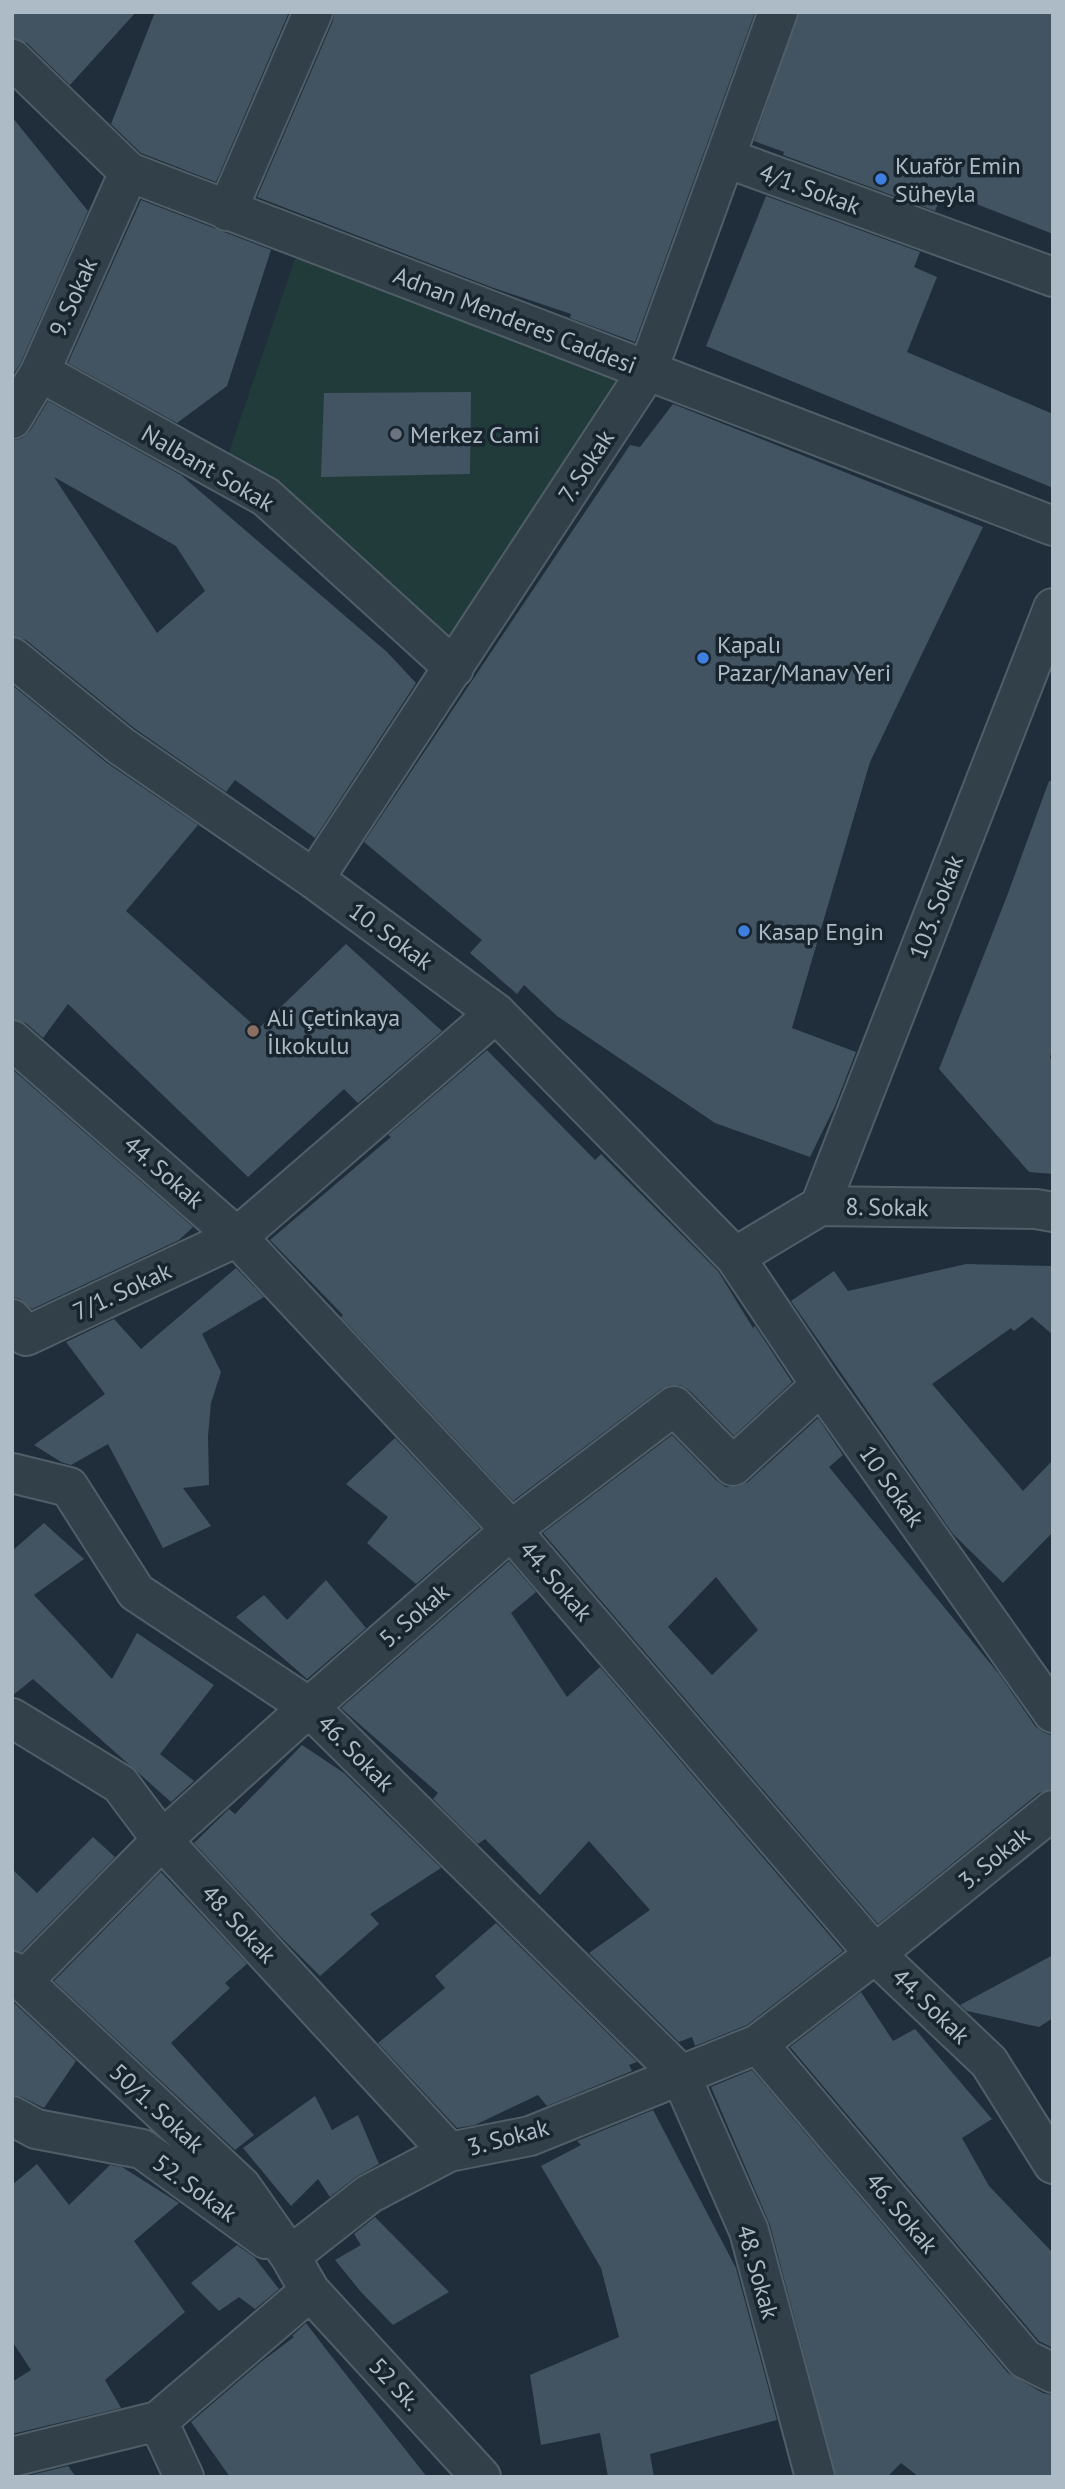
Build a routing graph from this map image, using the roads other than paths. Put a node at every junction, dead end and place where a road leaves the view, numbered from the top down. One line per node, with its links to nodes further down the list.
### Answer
1 (313, 12): 6 (street)
2 (778, 12): 4 (street, 7. Sokak)
3 (12, 59): 5 (street, Adnan Menderes Caddesi)
4 (726, 158): 7 (street, 4/1. Sokak); 8 (street, 7. Sokak)
5 (129, 172): 6 (street, Adnan Menderes Caddesi); 9 (street, 9. Sokak)
6 (228, 211): 8 (street, Adnan Menderes Caddesi)
7 (1053, 277)
8 (648, 370): 11 (street, Adnan Menderes Caddesi); 14 (street, 7. Sokak)
9 (40, 372): 10 (street, 9. Sokak); 14 (street, Nalbant Sokak)
10 (12, 419)
11 (1053, 526)
12 (1053, 608): 18 (street, 103. Sokak)
13 (12, 657): 15 (street, 10. Sokak)
14 (454, 668): 15 (street, 7. Sokak)
15 (314, 879): 16 (street, 10. Sokak)
16 (496, 1013): 20 (street); 21 (street, 10. Sokak)
17 (12, 1040): 20 (street, 44. Sokak)
18 (820, 1206): 19 (street, 8. Sokak); 21 (street, 8. Sokak)
19 (1053, 1212)
20 (237, 1237): 22 (street, 7/1. Sokak); 25 (street, 44. Sokak)
21 (734, 1257): 23 (street, 10 Sokak)
22 (12, 1319)
23 (821, 1385): 25 (street, 5. Sokak); 26 (street, 10 Sokak)
24 (12, 1473): 27 (street, 46. Sokak)
25 (511, 1530): 27 (street, 5. Sokak); 31 (street, 44. Sokak)
26 (1050, 1701)
27 (309, 1707): 30 (street, 5. Sokak); 34 (street, 46. Sokak)
28 (12, 1718): 30 (street, 48. Sokak)
29 (1053, 1811): 31 (street, 3. Sokak)
30 (162, 1840): 32 (street, 5. Sokak); 36 (street, 48. Sokak)
31 (876, 1954): 33 (street, 3. Sokak); 37 (street, 44. Sokak)
32 (17, 1977): 38 (street, 50/1. Sokak)
33 (758, 2044): 34 (street, 3. Sokak); 40 (street, 46. Sokak)
34 (680, 2074): 36 (street, 3. Sokak); 45 (street, 48. Sokak)
35 (12, 2116): 38 (street, 52. Sokak)
36 (449, 2152): 38 (street, 3. Sokak)
37 (1053, 2164)
38 (290, 2256): 39 (street)
39 (310, 2291): 41 (street); 44 (street, 52 Sk.)
40 (1053, 2373)
41 (158, 2421): 42 (street); 43 (street)
42 (12, 2457)
43 (184, 2477)
44 (481, 2477)
45 (815, 2477)

